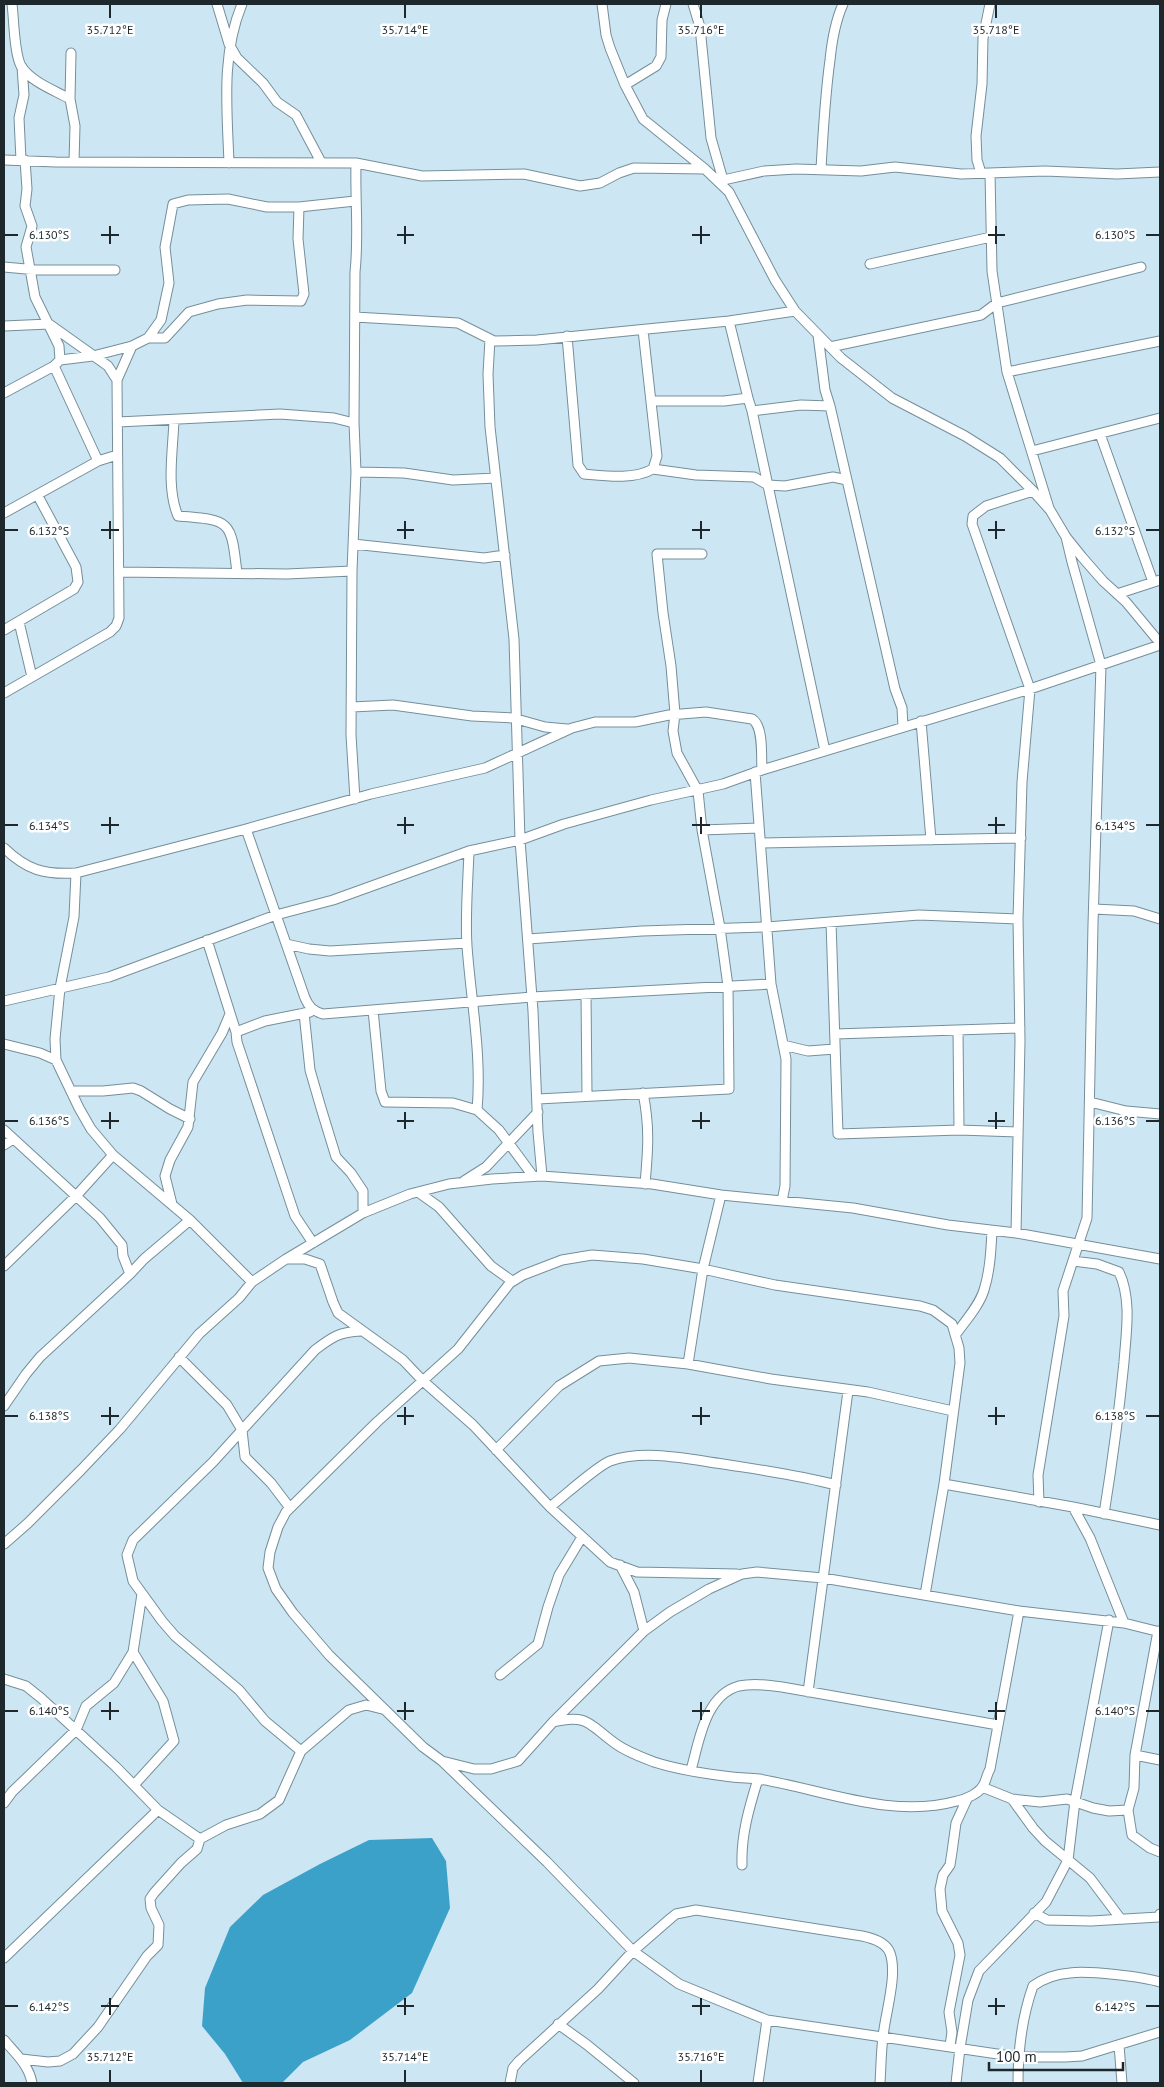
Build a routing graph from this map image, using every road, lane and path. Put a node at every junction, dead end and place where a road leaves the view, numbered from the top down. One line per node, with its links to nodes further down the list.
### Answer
1 (12, 4): 11 (street)
2 (217, 4): 9 (street)
3 (242, 4): 9 (street)
4 (602, 4): 12 (street)
5 (666, 4): 12 (street)
6 (694, 4): 24 (street)
7 (843, 4): 21 (street)
8 (990, 4): 23 (street)
9 (229, 44): 17 (street); 18 (street)
10 (71, 53): 13 (street)
11 (22, 67): 13 (street); 15 (street)
12 (625, 85): 20 (street)
13 (70, 99): 16 (street)
14 (4, 160): 15 (street)
15 (23, 160): 16 (street); 31 (street)
16 (74, 162): 17 (street)
17 (229, 162): 18 (street)
18 (321, 162): 19 (street)
19 (356, 163): 20 (street); 25 (street)
20 (705, 169): 24 (street)
21 (820, 169): 23 (street); 24 (street)
22 (1160, 172): 23 (street)
23 (986, 173): 27 (street)
24 (721, 180): 34 (street)
25 (355, 201): 26 (street); 35 (street)
26 (299, 207): 42 (street); 42 (street)
27 (992, 237): 28 (street); 33 (street)
28 (870, 264)
29 (4, 267): 31 (street)
30 (1141, 268): 33 (street)
31 (30, 269): 32 (street); 37 (street)
32 (115, 270)
33 (997, 303): 46 (street); 49 (street)
34 (795, 311): 36 (street); 40 (street)
35 (355, 317): 43 (street); 59 (street)
36 (729, 321): 39 (street); 52 (street)
37 (49, 324): 38 (street); 47 (street); 48 (street)
38 (4, 326)
39 (643, 330): 41 (street); 53 (street)
40 (818, 335): 46 (street); 54 (street)
41 (567, 336): 43 (street); 64 (street)
42 (148, 338): 45 (street)
43 (490, 339): 66 (street)
44 (1160, 341): 49 (street)
45 (132, 346): 47 (street); 50 (street)
46 (830, 347): 69 (street)
47 (93, 356): 48 (street); 50 (street)
48 (57, 363): 51 (street); 63 (street)
49 (1007, 372): 61 (street)
50 (117, 380): 58 (street)
51 (4, 393)
52 (748, 398): 53 (street); 55 (street)
53 (651, 401): 64 (street)
54 (830, 406): 55 (street); 67 (street)
55 (752, 411): 68 (street)
56 (1160, 418): 60 (street)
57 (174, 420): 58 (street); 59 (street); 79 (street)
58 (118, 422): 62 (street)
59 (354, 423): 65 (street)
60 (1100, 434): 61 (street); 80 (street)
61 (1032, 451): 71 (street)
62 (117, 455): 63 (street); 78 (street)
63 (98, 461): 70 (street)
64 (653, 468): 68 (street)
65 (356, 472): 66 (street); 74 (street)
66 (496, 478): 76 (street)
67 (847, 480): 68 (street); 93 (street)
68 (768, 485): 95 (street)
69 (1033, 491): 71 (street); 87 (street)
70 (38, 496): 72 (street); 82 (street)
71 (1050, 510): 73 (street)
72 (4, 514)
73 (1066, 537): 81 (street); 85 (street)
74 (353, 544): 76 (street); 77 (street)
75 (702, 554): 90 (street)
76 (505, 555): 91 (street)
77 (352, 571): 79 (street); 89 (street)
78 (119, 572): 79 (street); 86 (street)
79 (237, 573)
80 (1157, 581): 81 (street)
81 (1117, 594): 84 (street)
82 (19, 622): 83 (street); 86 (street)
83 (4, 630)
84 (1160, 644): 85 (street)
85 (1101, 665): 87 (street); 110 (street)
86 (32, 677): 88 (street)
87 (1030, 689): 92 (street); 103 (street)
88 (4, 693)
89 (352, 707): 91 (street); 99 (street)
90 (675, 714): 94 (street); 97 (street); 98 (street)
91 (516, 719): 94 (street); 96 (street)
92 (921, 721): 93 (street); 105 (street)
93 (902, 726): 95 (street)
94 (572, 728): 96 (street)
95 (825, 751): 97 (street)
96 (517, 755): 99 (street); 104 (street)
97 (758, 771): 98 (street); 100 (street)
98 (698, 791): 102 (street); 104 (street)
99 (354, 799): 101 (street)
100 (759, 828): 102 (street); 106 (street)
101 (246, 829): 109 (street); 111 (street)
102 (702, 830): 116 (street)
103 (1022, 838): 105 (street); 113 (street)
104 (520, 840): 108 (street); 117 (street)
105 (931, 840): 106 (street)
106 (760, 843): 115 (street)
107 (4, 848): 109 (street)
108 (469, 851): 111 (street); 119 (street)
109 (76, 872): 123 (street)
110 (1094, 909): 112 (street); 144 (street)
111 (276, 915): 118 (street); 120 (street)
112 (1160, 918)
113 (1018, 919): 114 (street); 132 (street)
114 (831, 922): 115 (street); 135 (street)
115 (767, 926): 116 (street); 121 (street)
116 (720, 928): 117 (street); 122 (street)
117 (528, 939): 125 (street)
118 (207, 940): 123 (street); 131 (street)
119 (467, 943): 120 (street); 127 (street)
120 (286, 944): 129 (street)
121 (771, 984): 122 (street); 137 (street)
122 (728, 986): 124 (street); 141 (street)
123 (60, 988): 126 (street); 139 (street)
124 (586, 994): 125 (street); 142 (street)
125 (532, 997): 127 (street); 143 (street)
126 (4, 1001)
127 (472, 1002): 128 (street); 145 (street)
128 (373, 1010): 129 (street); 145 (street)
129 (315, 1011): 130 (street)
130 (304, 1013): 134 (street); 165 (street)
131 (230, 1014): 134 (street); 148 (street)
132 (1020, 1028): 133 (street); 151 (street)
133 (958, 1030): 135 (street); 150 (street)
134 (236, 1032): 169 (street)
135 (835, 1034): 138 (street)
136 (4, 1044): 139 (street)
137 (784, 1045): 138 (street); 163 (street)
138 (836, 1049): 150 (street)
139 (56, 1060): 140 (street)
140 (71, 1090): 148 (street); 155 (street)
141 (643, 1094): 142 (street); 159 (street)
142 (587, 1096): 143 (street)
143 (538, 1099): 146 (street)
144 (1090, 1102): 147 (street); 170 (street)
145 (477, 1110): 153 (street)
146 (538, 1112): 153 (street); 157 (street)
147 (1160, 1114)
148 (190, 1119): 164 (street)
149 (4, 1130): 152 (street)
150 (959, 1130): 151 (street)
151 (1018, 1132): 168 (street)
152 (13, 1138): 154 (street); 162 (street)
153 (508, 1142): 156 (street); 158 (street)
154 (4, 1145)
155 (113, 1155): 162 (street); 164 (street)
156 (533, 1176): 157 (street); 158 (street)
157 (542, 1176): 159 (street)
158 (461, 1183): 160 (street)
159 (645, 1184): 161 (street)
160 (418, 1192): 165 (street); 177 (street)
161 (721, 1195): 163 (street); 175 (street)
162 (76, 1196): 174 (street); 176 (street)
163 (782, 1201): 167 (street)
164 (172, 1205): 166 (street)
165 (362, 1213): 169 (street)
166 (190, 1220): 176 (street); 178 (street)
167 (992, 1231): 168 (street); 180 (street)
168 (1016, 1233): 170 (street)
169 (313, 1243): 171 (street)
170 (1078, 1244): 172 (street); 173 (street)
171 (286, 1259): 178 (street); 179 (street)
172 (1160, 1259)
173 (1073, 1261): 191 (street); 195 (street)
174 (4, 1266)
175 (703, 1269): 177 (street); 180 (street); 182 (street)
176 (130, 1274): 185 (street)
177 (512, 1281): 183 (street)
178 (252, 1282): 181 (street)
179 (361, 1330): 183 (street); 187 (street)
180 (956, 1334): 186 (street)
181 (179, 1357): 187 (street); 198 (street)
182 (688, 1364): 184 (street); 188 (street)
183 (422, 1381): 188 (street); 194 (street)
184 (848, 1391): 186 (street); 189 (street)
185 (4, 1406)
186 (953, 1410): 190 (street)
187 (242, 1430): 194 (street); 202 (street)
188 (496, 1450): 192 (street)
189 (836, 1484): 192 (street); 201 (street)
190 (944, 1484): 191 (street); 203 (street)
191 (1039, 1502): 193 (street)
192 (550, 1507): 197 (street)
193 (1073, 1507): 195 (street); 206 (street)
194 (290, 1508): 213 (street)
195 (1104, 1514): 196 (street)
196 (1160, 1525)
197 (582, 1537): 199 (street); 210 (street)
198 (4, 1544)
199 (620, 1565): 200 (street); 207 (street)
200 (742, 1574): 201 (street); 207 (street)
201 (823, 1578): 203 (street); 212 (street)
202 (142, 1594): 209 (street); 217 (street)
203 (925, 1595): 204 (street)
204 (1019, 1611): 205 (street); 215 (street)
205 (1109, 1620): 206 (street); 227 (street)
206 (1124, 1622): 208 (street)
207 (644, 1631): 214 (street)
208 (1159, 1631): 218 (street)
209 (133, 1652): 216 (street); 223 (street)
210 (500, 1675)
211 (4, 1679): 216 (street)
212 (808, 1692): 215 (street); 221 (street)
213 (387, 1710): 217 (street); 219 (street)
214 (552, 1722): 219 (street); 221 (street)
215 (998, 1725): 224 (street)
216 (76, 1730): 223 (street); 228 (street)
217 (301, 1751): 231 (street)
218 (1135, 1755): 220 (street); 230 (street)
219 (442, 1760): 238 (street)
220 (1160, 1760)
221 (690, 1770): 222 (street)
222 (758, 1779): 225 (street); 234 (street)
223 (134, 1785): 229 (street)
224 (982, 1787): 225 (street); 226 (street)
225 (967, 1799): 247 (street)
226 (1012, 1799): 227 (street); 233 (street)
227 (1075, 1801): 230 (street); 233 (street)
228 (4, 1803)
229 (158, 1810): 231 (street); 239 (street)
230 (1128, 1810): 232 (street)
231 (200, 1839): 250 (street)
232 (1160, 1852)
233 (1068, 1860): 235 (street); 237 (street)
234 (742, 1866)
235 (1034, 1913): 237 (street); 248 (street)
236 (1160, 1914): 237 (street)
237 (1120, 1918)
238 (633, 1951): 241 (street); 242 (street); 244 (street)
239 (4, 1958)
240 (1160, 1982): 249 (street)
241 (767, 2020): 244 (street); 254 (street)
242 (558, 2024): 252 (street); 253 (street)
243 (1160, 2032): 246 (street)
244 (883, 2036): 247 (street); 255 (street)
245 (4, 2040): 250 (street)
246 (1119, 2045): 249 (street); 258 (street)
247 (950, 2046): 248 (street)
248 (960, 2048): 249 (street); 256 (street)
249 (1018, 2057): 257 (street)
250 (20, 2058): 251 (street)
251 (32, 2083)
252 (510, 2083)
253 (634, 2083)
254 (758, 2083)
255 (880, 2083)
256 (956, 2083)
257 (1018, 2083)
258 (1122, 2083)

